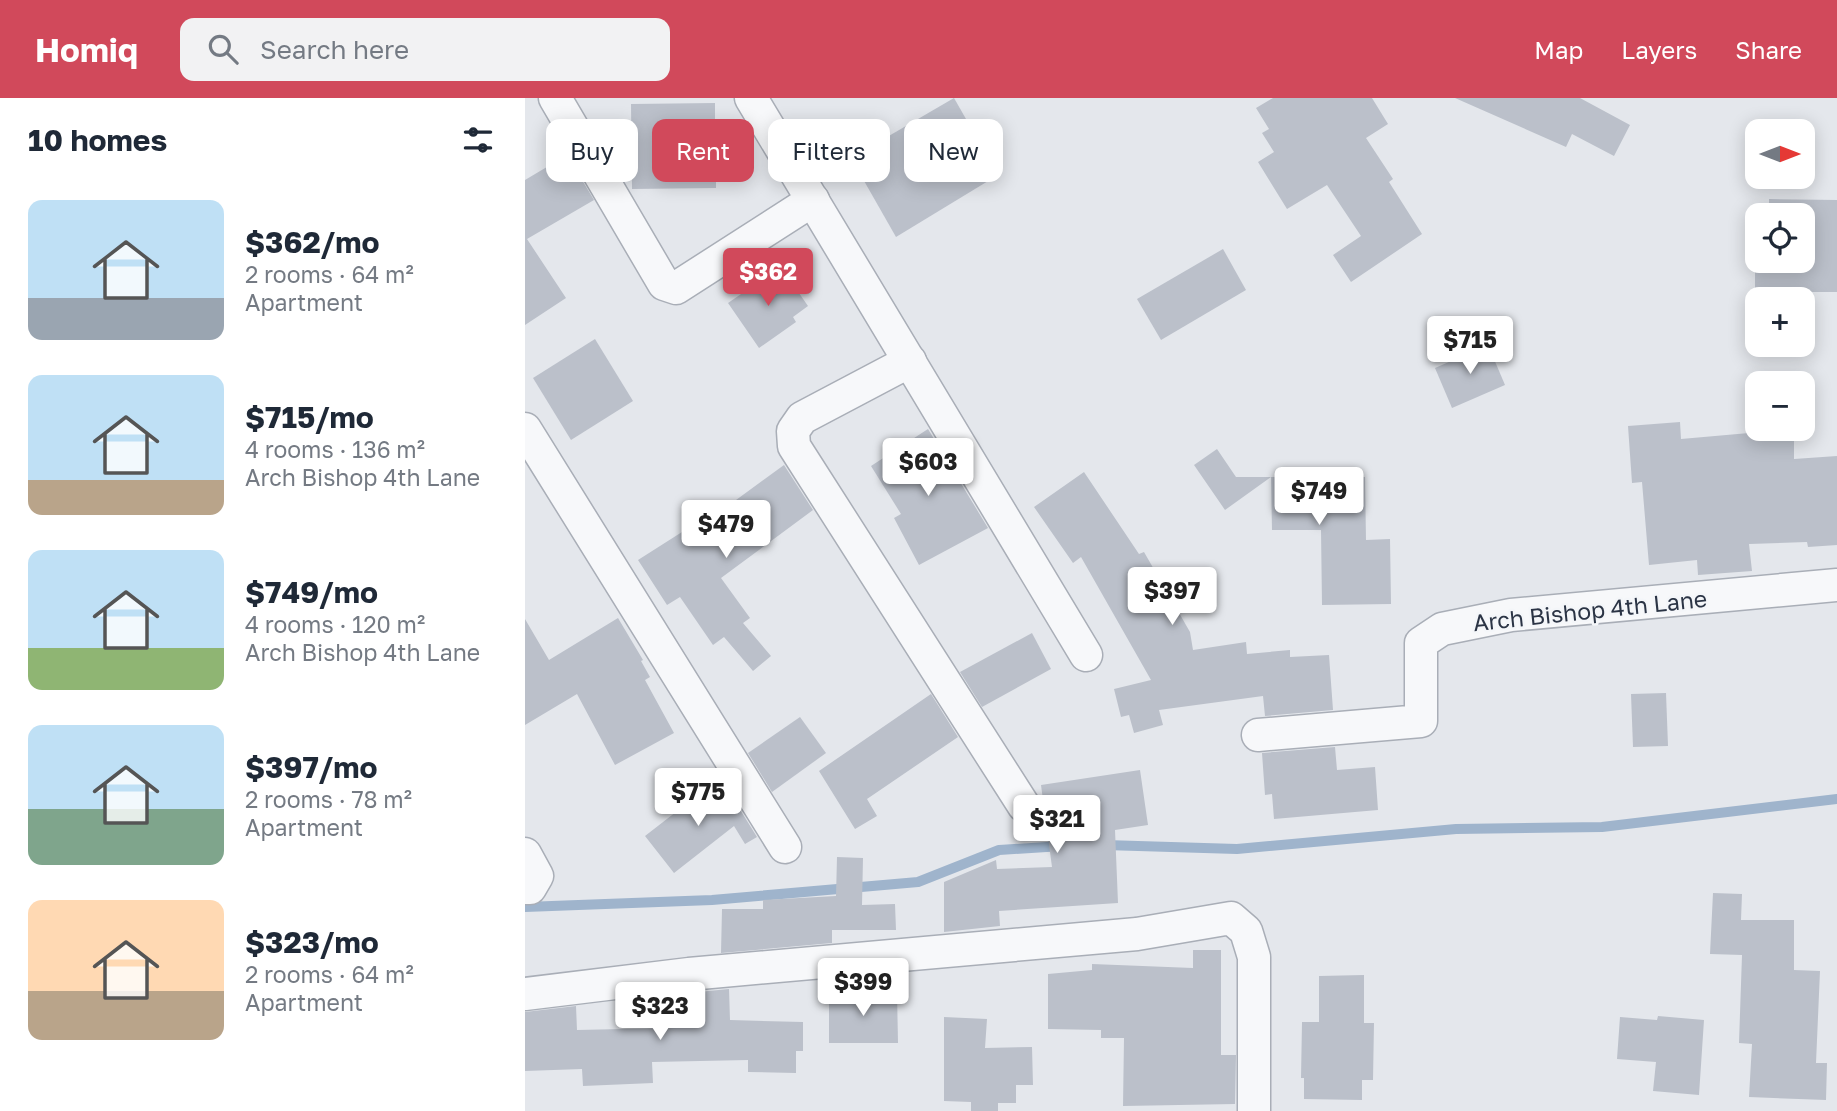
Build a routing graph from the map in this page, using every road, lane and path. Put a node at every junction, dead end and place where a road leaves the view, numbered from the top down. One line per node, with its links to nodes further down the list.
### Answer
1 (555, 98): 3 (street)
2 (751, 98): 3 (street)
3 (813, 200): 4 (street)
4 (910, 361): 7 (street); 9 (street)
5 (525, 429): 10 (street)
6 (1837, 585): 8 (street, Arch Bishop 4th Lane)
7 (1086, 655)
8 (1258, 735)
9 (1024, 806)
10 (785, 847)
11 (525, 854): 12 (street)
12 (525, 888)
13 (525, 994): 14 (street)
14 (1254, 1111)

